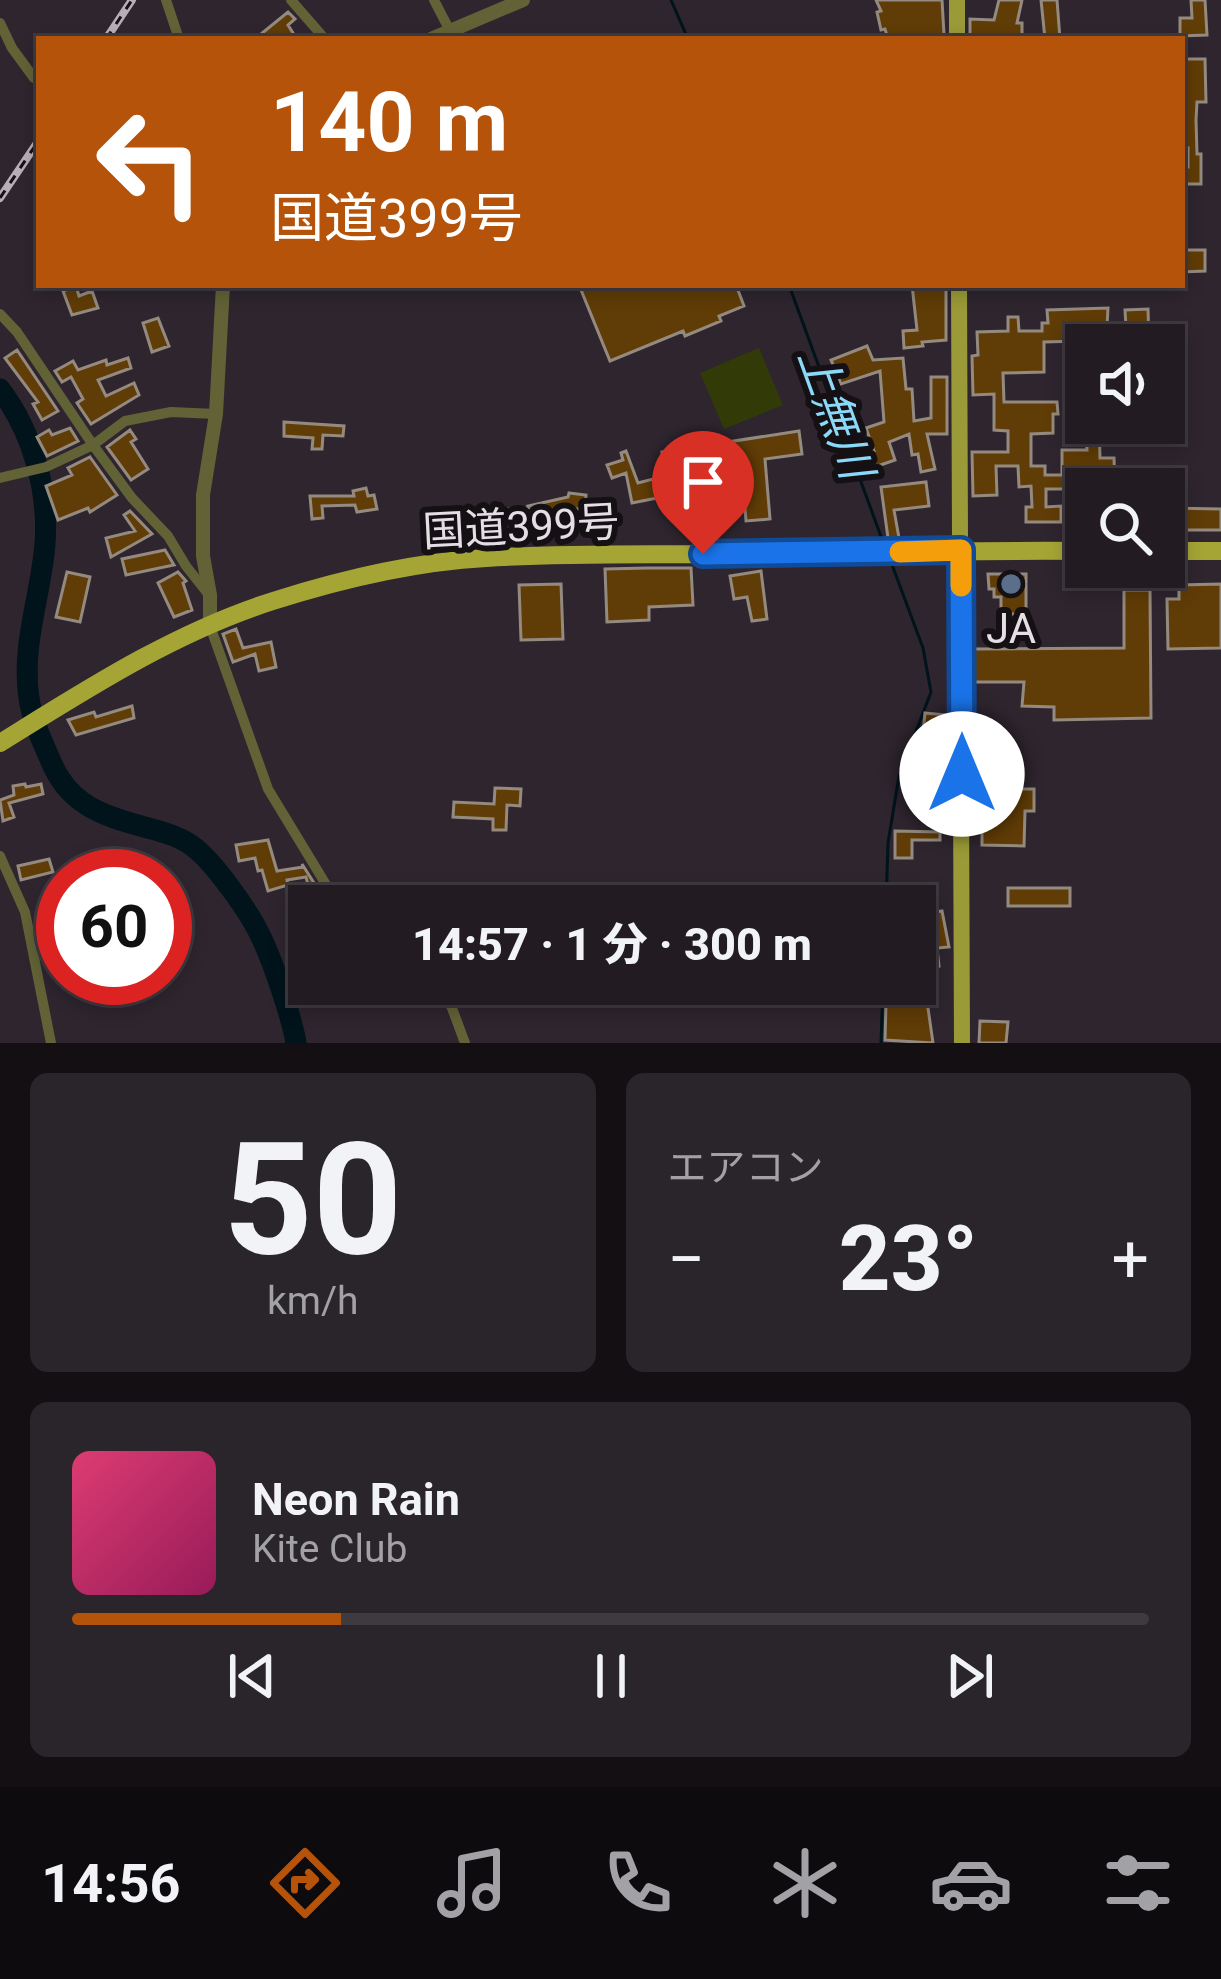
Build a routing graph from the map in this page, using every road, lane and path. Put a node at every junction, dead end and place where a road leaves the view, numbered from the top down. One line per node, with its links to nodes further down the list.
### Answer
1 (166, 0): 8 (street)
2 (291, 0): 9 (street)
3 (434, 0): 7 (street)
4 (523, 0): 7 (street)
5 (957, 0): 11 (main road)
6 (0, 23): 12 (street)
7 (450, 31): 10 (street)
8 (178, 36)
9 (322, 36)
10 (438, 36)
11 (957, 36)
12 (36, 78)
13 (223, 288): 16 (street)
14 (959, 288): 19 (main road)
15 (0, 314): 17 (street)
16 (216, 413): 17 (street); 23 (street)
17 (93, 445): 18 (street); 23 (street)
18 (0, 478)
19 (961, 550): 20 (highway, 国道399号); 24 (highway, 国道399号); 31 (main road)
20 (1065, 551)
21 (1185, 551): 22 (highway)
22 (1221, 551)
23 (210, 595): 24 (street)
24 (211, 626): 25 (highway, 国道399号); 27 (street)
25 (0, 743)
26 (0, 856): 29 (street)
27 (326, 885)
28 (451, 1005): 30 (street)
29 (51, 1043)
30 (465, 1043)
31 (962, 1043)

